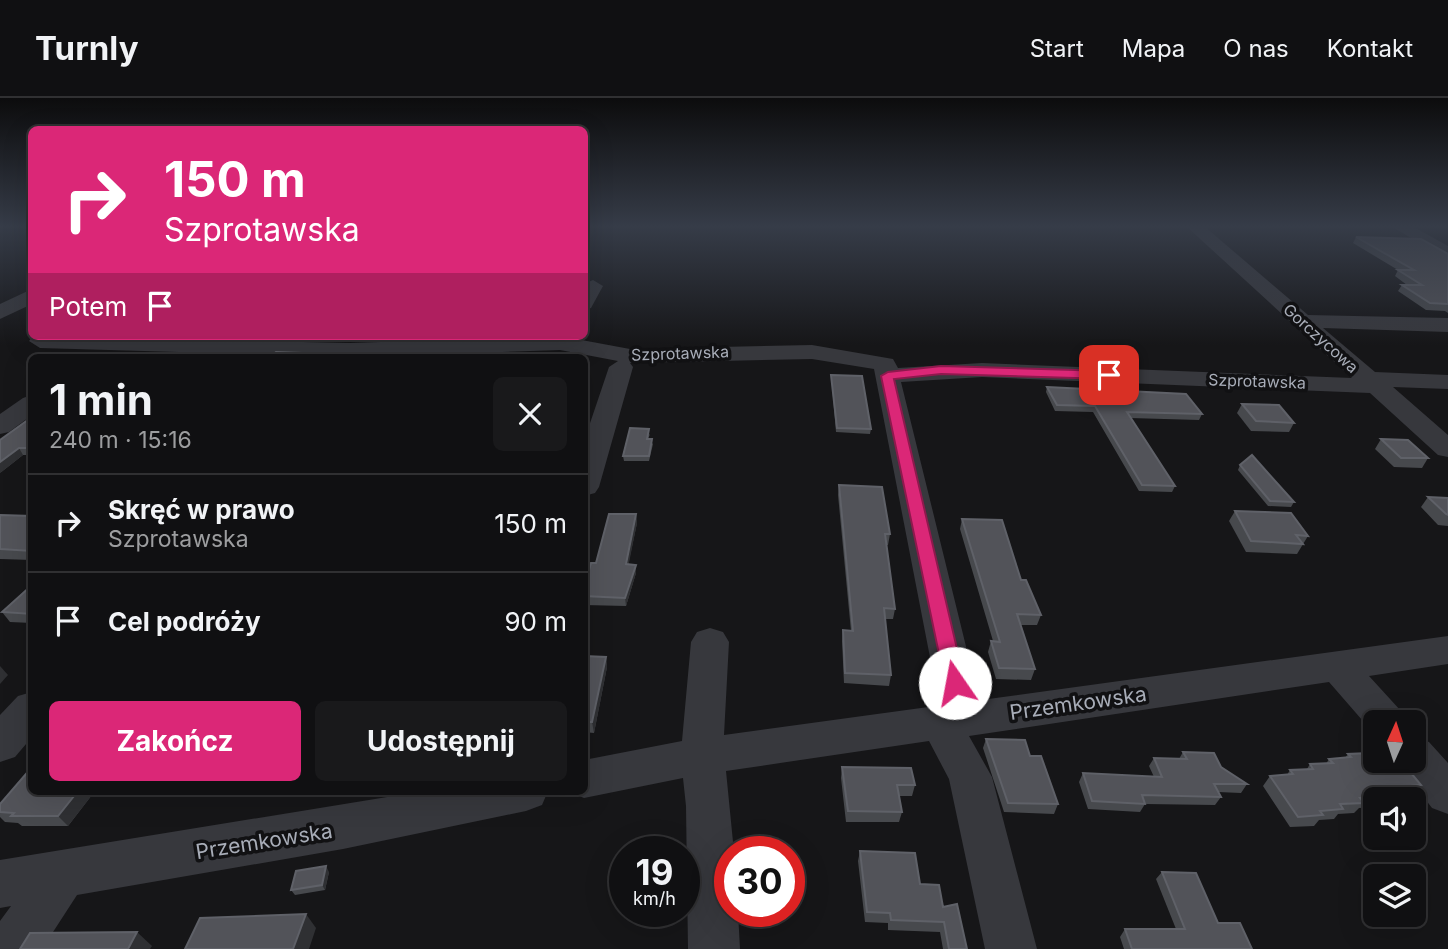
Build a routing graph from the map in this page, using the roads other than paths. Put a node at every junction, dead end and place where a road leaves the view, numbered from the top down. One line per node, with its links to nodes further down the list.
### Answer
1 (1240, 266): 4 (street, Gorczycowa)
2 (28, 297): 3 (street)
3 (0, 313)
4 (1304, 321): 5 (street); 13 (street, Gorczycowa)
5 (1448, 325)
6 (114, 340): 8 (street, Szprotawska); 9 (street, Szprotawska)
7 (568, 340): 9 (street, Szprotawska); 11 (street, Szprotawska)
8 (40, 341)
9 (351, 348)
10 (621, 368): 17 (street)
11 (886, 370): 13 (street, Szprotawska); 23 (street)
12 (1448, 382): 13 (street, Szprotawska)
13 (1371, 383): 16 (street, Gorczycowa)
14 (28, 407): 15 (street)
15 (0, 426)
16 (1448, 449)
17 (588, 473)
18 (710, 642): 25 (street)
19 (1448, 650): 20 (street, Przemkowska)
20 (1338, 666): 21 (street); 23 (street, Przemkowska)
21 (1376, 710)
22 (28, 712): 24 (street)
23 (954, 721): 25 (street, Przemkowska); 34 (street)
24 (0, 744)
25 (702, 756): 27 (street, Przemkowska); 33 (street)
26 (1426, 769): 28 (street)
27 (588, 778)
28 (1448, 794)
29 (495, 795): 30 (street, Przemkowska)
30 (63, 873): 31 (street, Przemkowska); 32 (street)
31 (0, 884)
32 (12, 949)
33 (714, 949)
34 (1011, 949)

